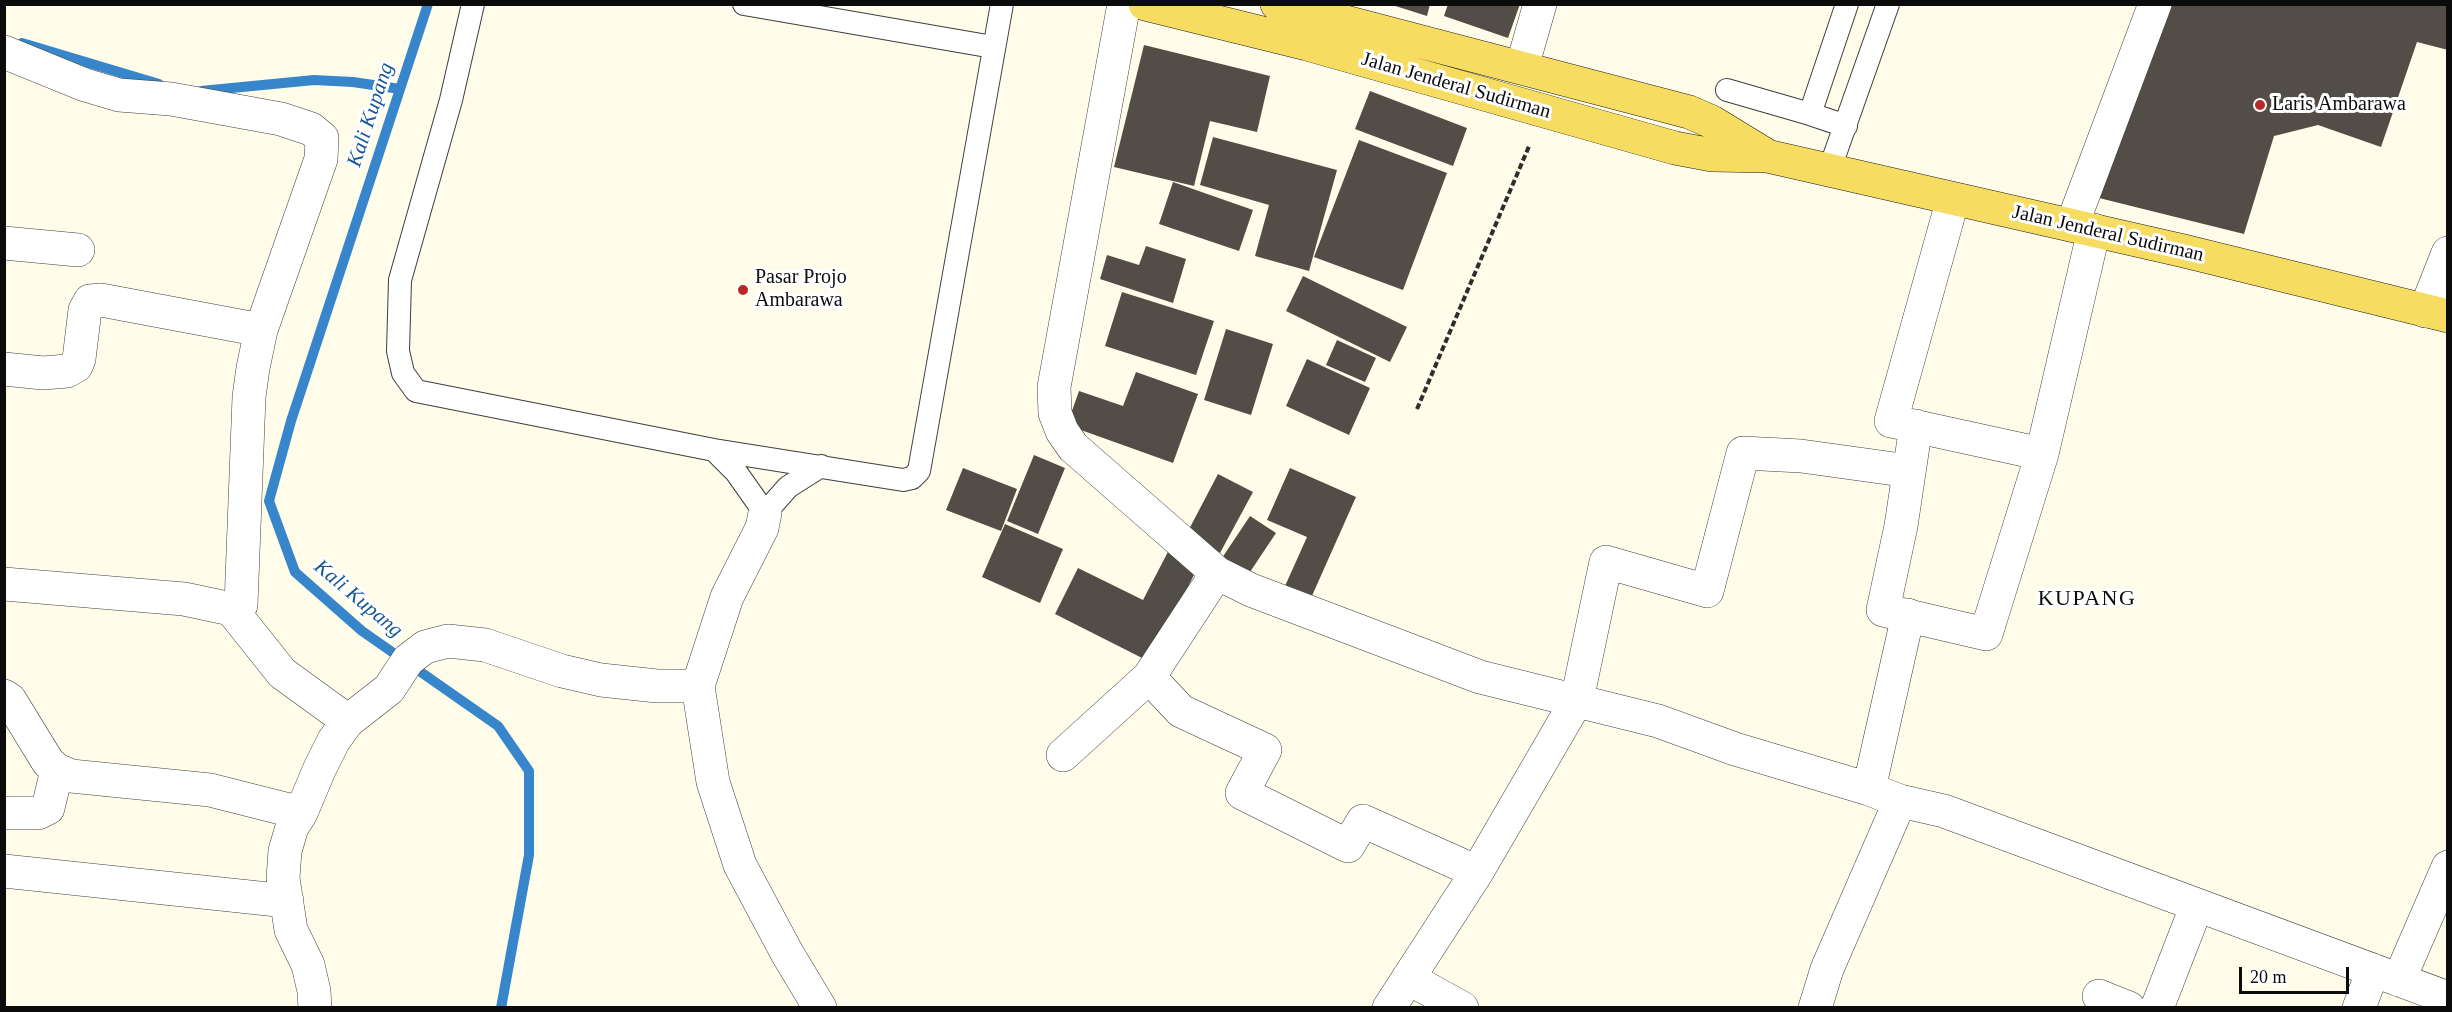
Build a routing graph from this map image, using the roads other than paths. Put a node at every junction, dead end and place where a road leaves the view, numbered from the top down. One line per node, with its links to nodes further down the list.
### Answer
1 (473, 4): 29 (lane)
2 (744, 4): 12 (lane)
3 (1002, 4): 12 (lane)
4 (1124, 4): 34 (street)
5 (1145, 4): 18 (main road, Jalan Jenderal Sudirman)
6 (1276, 4): 11 (main road, Jalan Jenderal Sudirman)
7 (1540, 4): 14 (street)
8 (1847, 4): 16 (lane)
9 (1888, 4): 17 (lane)
10 (2155, 4): 21 (street)
11 (1316, 9): 14 (main road, Jalan Jenderal Sudirman)
12 (993, 47): 31 (lane)
13 (4, 52): 26 (street)
14 (1522, 67): 18 (main road, Jalan Jenderal Sudirman)
15 (1727, 90): 16 (lane)
16 (1810, 114): 17 (lane)
17 (1846, 126): 19 (lane)
18 (1767, 156): 19 (main road, Jalan Jenderal Sudirman)
19 (1829, 171): 20 (main road, Jalan Jenderal Sudirman)
20 (1953, 199): 21 (main road, Jalan Jenderal Sudirman); 28 (street)
21 (2083, 228): 25 (main road, Jalan Jenderal Sudirman); 30 (street)
22 (4, 243): 23 (street)
23 (78, 250)
24 (2448, 253): 25 (street)
25 (2436, 314)
26 (261, 330): 27 (street); 36 (street)
27 (4, 369)
28 (1916, 426): 30 (street); 32 (street)
29 (714, 450): 31 (lane); 33 (lane)
30 (2042, 454): 37 (street)
31 (820, 466): 33 (lane)
32 (1909, 471): 37 (street); 41 (street)
33 (765, 513): 39 (street)
34 (1217, 573): 38 (street); 41 (street)
35 (4, 584): 36 (street)
36 (231, 609): 42 (street)
37 (1908, 615): 45 (street)
38 (1149, 677): 43 (street); 51 (street)
39 (698, 686): 42 (street); 59 (street)
40 (4, 696): 44 (street)
41 (1577, 700): 45 (street); 51 (street)
42 (348, 721): 48 (street)
43 (1063, 755)
44 (57, 770): 47 (street); 48 (street)
45 (1869, 789): 46 (street)
46 (1900, 801): 53 (street); 62 (street)
47 (4, 813)
48 (301, 813): 52 (street)
49 (2448, 867): 54 (street)
50 (4, 872): 52 (street)
51 (1477, 872): 55 (street)
52 (287, 901): 58 (street)
53 (2197, 905): 54 (street); 64 (street)
54 (2386, 975): 57 (street); 65 (street)
55 (1408, 978): 60 (street); 61 (street)
56 (2099, 996): 63 (street)
57 (2448, 998)
58 (315, 1008)
59 (820, 1008)
60 (1389, 1008)
61 (1462, 1008)
62 (1815, 1008)
63 (2129, 1008)
64 (2157, 1008)
65 (2359, 1008)

